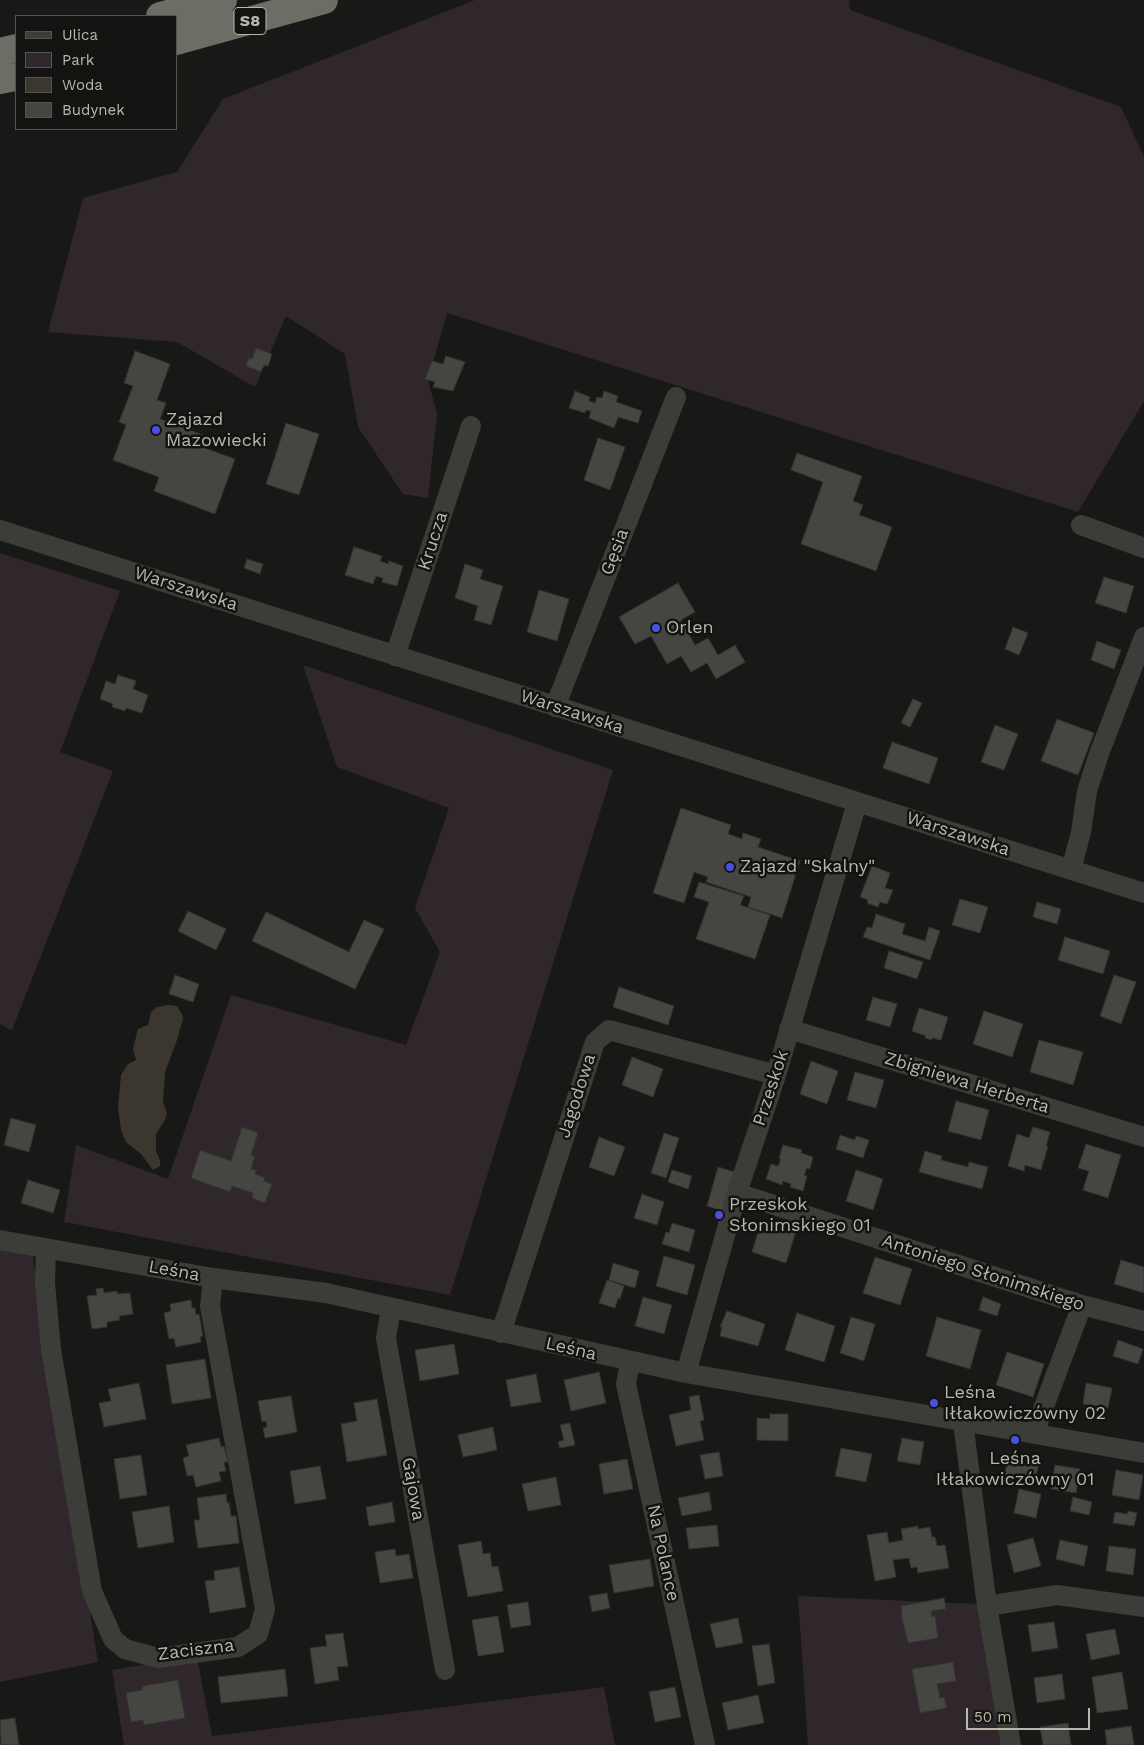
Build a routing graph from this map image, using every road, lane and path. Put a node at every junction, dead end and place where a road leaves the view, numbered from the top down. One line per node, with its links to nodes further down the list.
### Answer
1 (223, 0): 3 (highway, S8)
2 (324, 0): 4 (highway, S8)
3 (164, 15)
4 (178, 40)
5 (15, 48): 6 (highway)
6 (0, 52)
7 (15, 77): 8 (highway)
8 (0, 80)
9 (676, 397): 16 (street, Gęsia)
10 (471, 426): 15 (street, Krucza)
11 (1081, 525): 13 (street)
12 (0, 530): 15 (street, Warszawska)
13 (1144, 548)
14 (1144, 637): 18 (street)
15 (395, 656): 16 (street, Warszawska)
16 (555, 707): 17 (street, Warszawska)
17 (857, 803): 18 (street, Warszawska); 20 (street, Przeskok)
18 (1071, 870): 19 (street, Warszawska)
19 (1144, 893)
20 (789, 1029): 21 (street, Przeskok); 22 (street, Zbigniewa Herberta)
21 (776, 1075): 23 (street, Przeskok); 30 (street, Jagodowa)
22 (1144, 1137)
23 (737, 1193): 27 (street, Antoniego Słonimskiego); 32 (street, Przeskok)
24 (0, 1240): 25 (street, Leśna)
25 (46, 1248): 26 (street, Leśna); 26 (street, Zaciszna)
26 (212, 1278): 28 (street, Leśna)
27 (1082, 1305): 29 (street, Antoniego Słonimskiego); 34 (street)
28 (391, 1308): 30 (street, Leśna); 38 (street, Gajowa)
29 (1144, 1321)
30 (501, 1333): 31 (street, Leśna)
31 (630, 1362): 32 (street, Leśna); 39 (street, Na Polance)
32 (686, 1373): 33 (street, Leśna)
33 (963, 1422): 34 (street, Leśna); 36 (street)
34 (1034, 1433): 35 (street, Leśna)
35 (1144, 1453)
36 (987, 1606): 37 (street); 40 (street)
37 (1144, 1607)
38 (445, 1670)
39 (705, 1745)
40 (1011, 1745)

